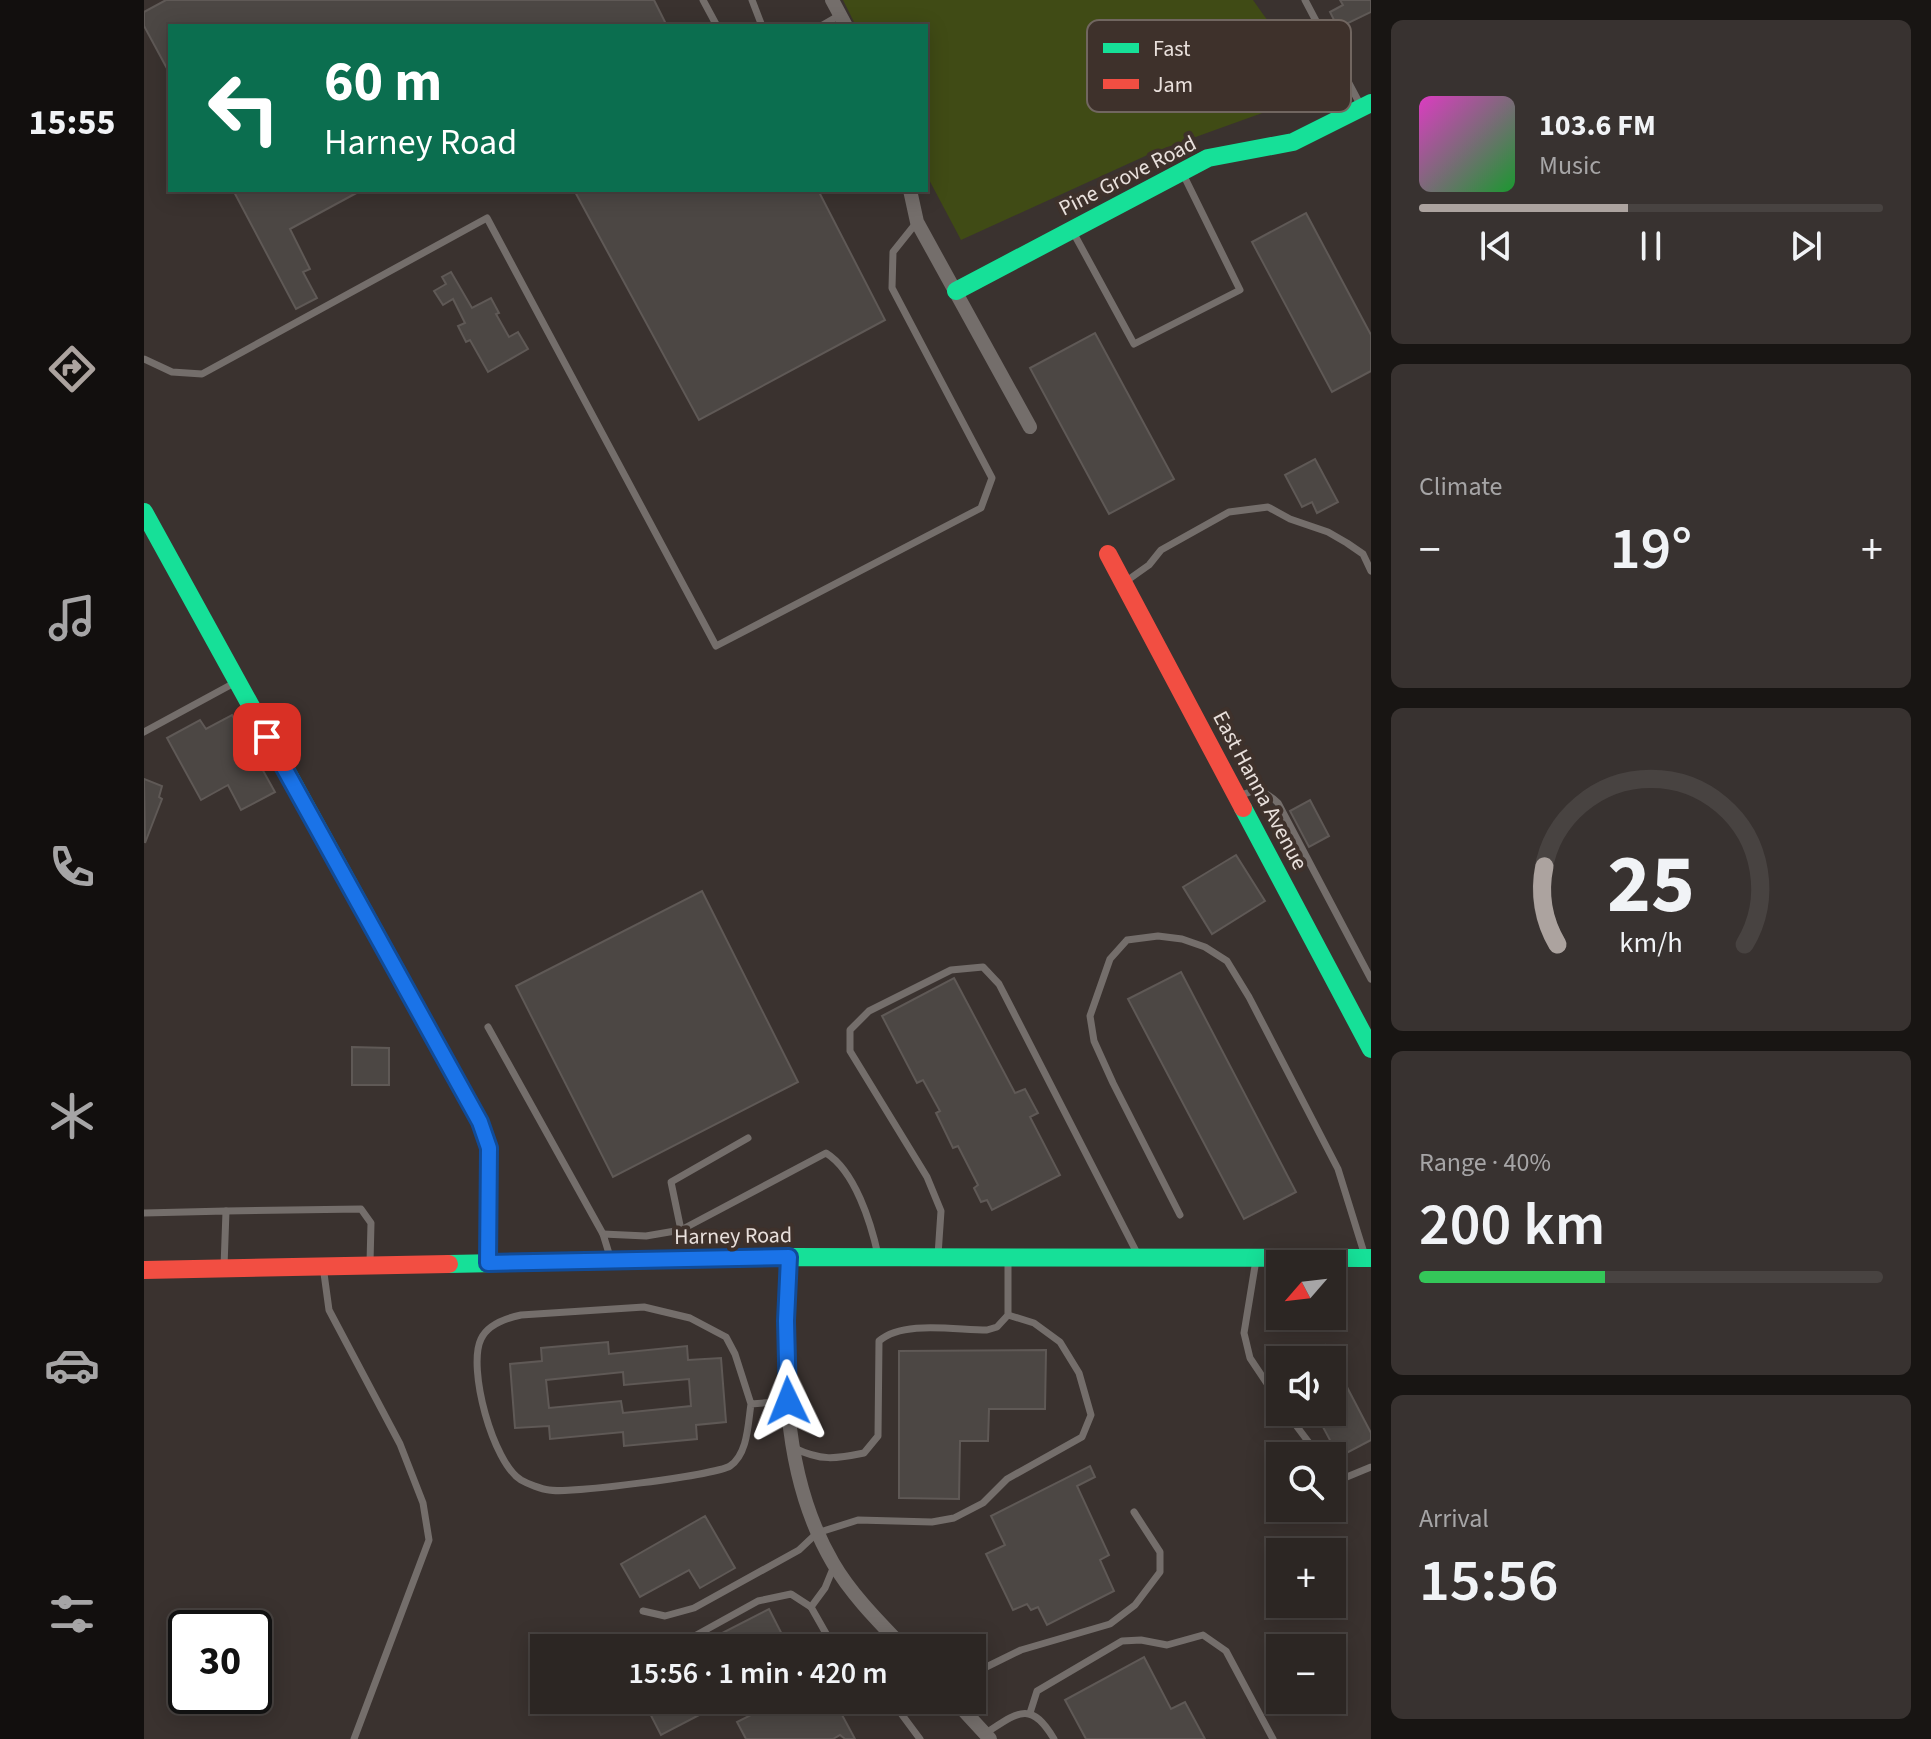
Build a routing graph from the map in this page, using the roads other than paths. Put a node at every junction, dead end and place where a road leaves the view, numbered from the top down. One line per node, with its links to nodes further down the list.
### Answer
1 (703, 0): 7 (lane)
2 (752, 0): 8 (lane)
3 (832, 0): 6 (street)
4 (1305, 0): 5 (lane)
5 (1317, 20)
6 (843, 21)
7 (716, 24)
8 (761, 24)
9 (1351, 79): 10 (lane)
10 (1367, 106): 11 (street, Pine Grove Road)
11 (1182, 172): 14 (street, Pine Grove Road); 14 (lane)
12 (910, 192): 13 (street)
13 (917, 222): 15 (street); 16 (lane)
14 (1072, 230): 15 (street, Pine Grove Road)
15 (956, 291): 17 (street)
16 (144, 359)
17 (1030, 427)
18 (144, 512): 22 (street)
19 (1108, 554): 21 (street, East Hanna Avenue)
20 (1371, 571): 21 (lane)
21 (1123, 583): 24 (street, East Hanna Avenue)
22 (236, 682): 23 (lane); 43 (street)
23 (144, 732)
24 (1237, 797): 25 (lane); 26 (street, East Hanna Avenue)
25 (1371, 979)
26 (1365, 1022): 28 (street, East Hanna Avenue)
27 (488, 1027): 34 (lane)
28 (1371, 1049)
29 (748, 1138): 33 (lane)
30 (226, 1211): 31 (lane); 44 (lane); 46 (lane)
31 (144, 1213)
32 (1180, 1215): 41 (lane)
33 (681, 1230): 34 (lane); 36 (lane)
34 (603, 1234): 42 (lane)
35 (789, 1257): 36 (street, Harney Road); 42 (street, Harney Road); 50 (street)
36 (879, 1257): 38 (street, Harney Road)
37 (1008, 1257): 38 (street, Harney Road); 39 (street, Harney Road); 48 (lane)
38 (938, 1258): 39 (lane)
39 (1139, 1258): 40 (street, Harney Road)
40 (1257, 1258): 41 (street, Harney Road); 49 (lane)
41 (1368, 1258)
42 (611, 1261): 43 (street, Harney Road)
43 (488, 1263): 44 (street, Harney Road)
44 (370, 1265): 45 (street, Harney Road)
45 (323, 1266): 46 (street, Harney Road); 70 (lane)
46 (224, 1268): 47 (street, Harney Road)
47 (144, 1270)
48 (1008, 1315): 52 (lane); 56 (lane)
49 (1266, 1382)
50 (788, 1401): 51 (lane); 52 (street)
51 (751, 1404): 51 (lane)
52 (792, 1447): 56 (street)
53 (1371, 1467): 54 (lane)
54 (1346, 1477)
55 (1134, 1512): 65 (lane)
56 (817, 1533): 57 (street); 59 (lane)
57 (834, 1566): 58 (lane); 60 (street)
58 (811, 1607): 61 (lane); 62 (lane)
59 (643, 1611)
60 (888, 1631): 63 (lane); 64 (street)
61 (698, 1634)
62 (826, 1634)
63 (884, 1634)
64 (891, 1634)
65 (986, 1667)
66 (1030, 1713): 69 (lane); 72 (lane); 73 (lane)
67 (901, 1714): 71 (lane)
68 (967, 1714): 69 (street)
69 (988, 1736)
70 (354, 1739)
71 (920, 1739)
72 (1054, 1739)
73 (1273, 1739)

